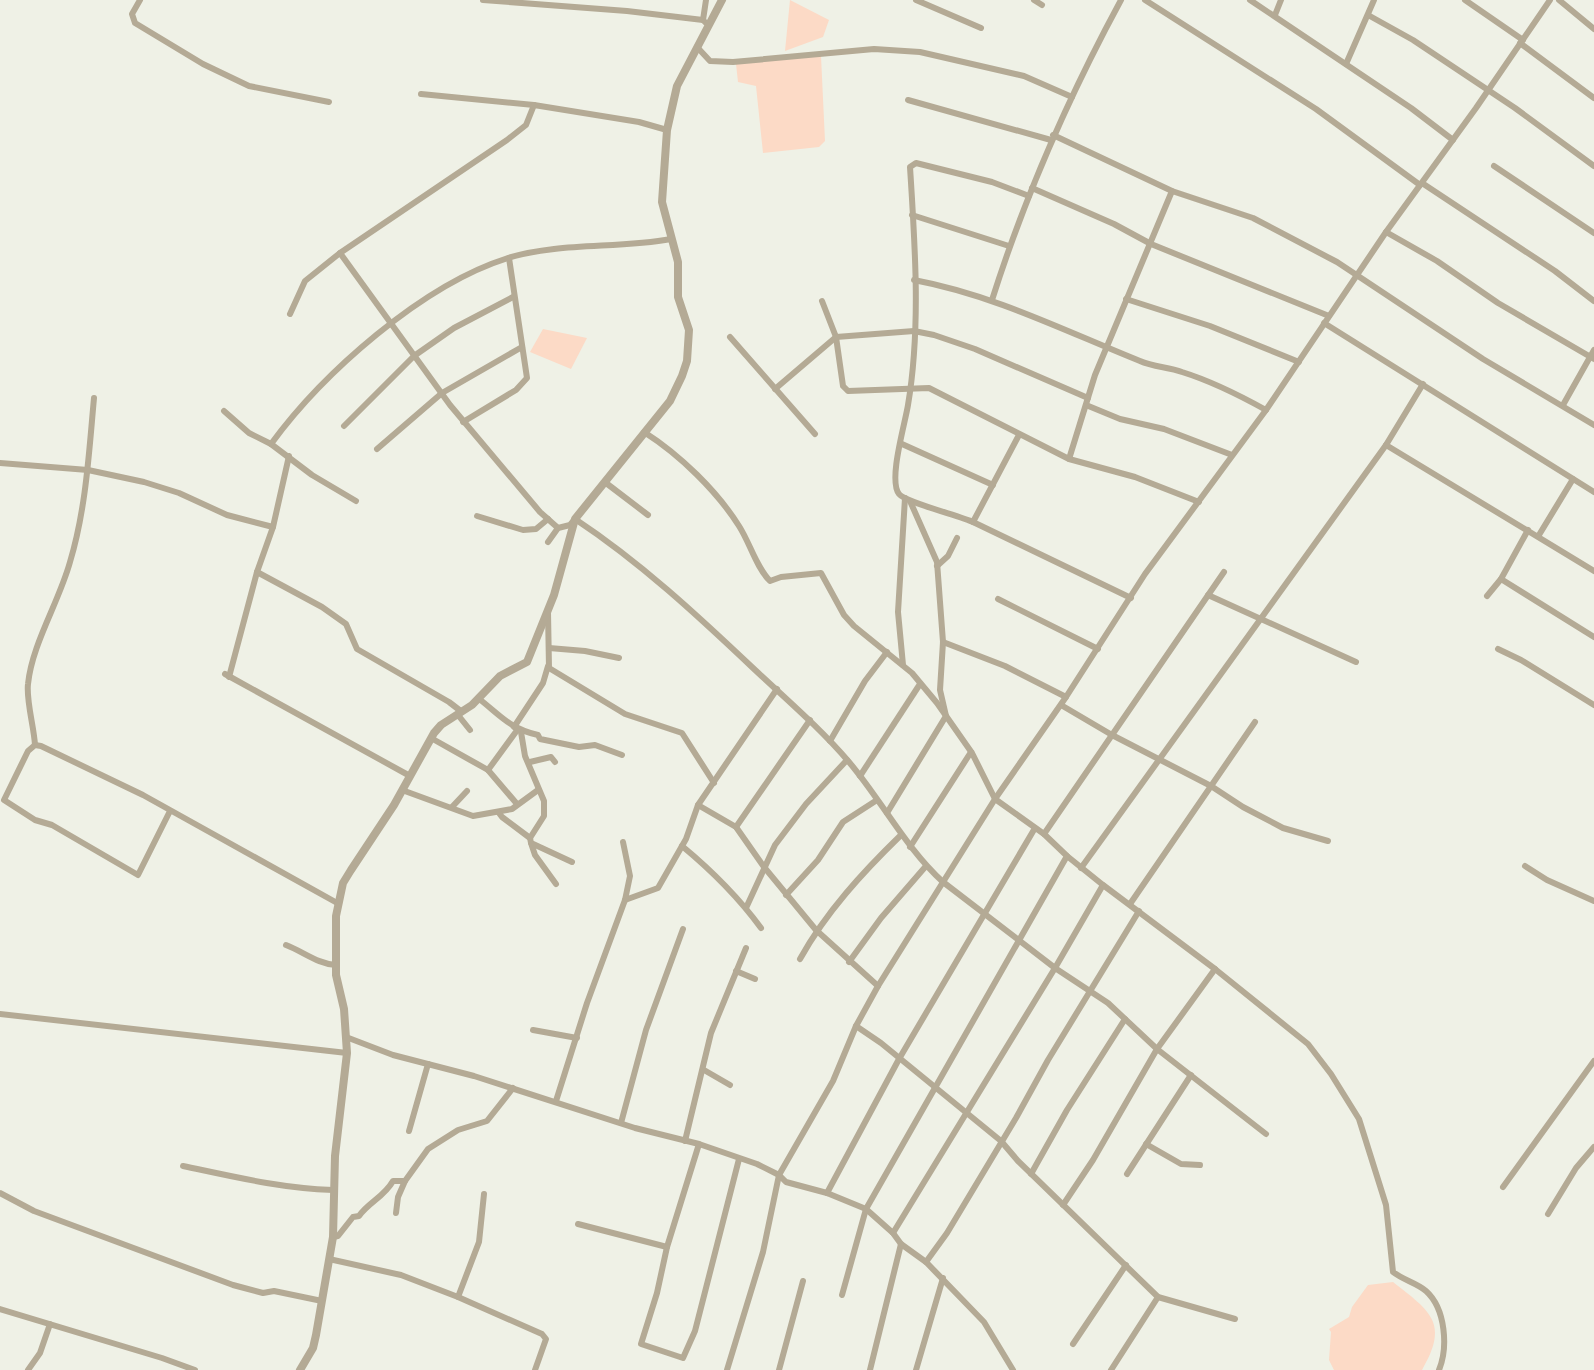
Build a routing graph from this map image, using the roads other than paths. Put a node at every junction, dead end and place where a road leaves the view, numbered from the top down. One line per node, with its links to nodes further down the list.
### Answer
1 (140, 0): 29 (street)
2 (483, 0): 18 (street)
3 (706, 0): 18 (street)
4 (722, 0): 18 (street)
5 (916, 0): 19 (street)
6 (1034, 0): 15 (street)
7 (1121, 0): 26 (street)
8 (1145, 0): 36 (street)
9 (1250, 0): 16 (street)
10 (1281, 0): 16 (street)
11 (1374, 0): 17 (street)
12 (1465, 0): 21 (street)
13 (1550, 0): 21 (street)
14 (1559, 0): 20 (street)
15 (1042, 5)
16 (1275, 15): 23 (street)
17 (1368, 15): 23 (street); 24 (street)
18 (706, 23): 22 (street)
19 (981, 28)
20 (1594, 29)
21 (1522, 41): 24 (street); 27 (street)
22 (697, 47): 26 (street); 31 (street)
23 (1346, 64): 33 (street)
24 (1488, 91): 33 (street); 35 (street)
25 (421, 94): 30 (street)
26 (1072, 97): 32 (street)
27 (1594, 98)
28 (908, 100): 32 (street)
29 (329, 102)
30 (534, 105): 31 (street); 45 (street)
31 (667, 130): 42 (street)
32 (1052, 137): 37 (street); 38 (street)
33 (1453, 140): 36 (street)
34 (1494, 166): 41 (street)
35 (1594, 166)
36 (1421, 184): 40 (street); 53 (street)
37 (1172, 191): 43 (street); 47 (street)
38 (1031, 192): 39 (street); 43 (street); 44 (street)
39 (912, 215): 44 (street); 48 (street)
40 (1386, 232): 47 (street); 63 (street)
41 (1594, 233)
42 (671, 239): 46 (street); 78 (street)
43 (1151, 244): 50 (street); 55 (street)
44 (1009, 246): 51 (street)
45 (340, 253): 54 (street); 57 (street)
46 (509, 258): 49 (street); 57 (street)
47 (1356, 276): 55 (street); 72 (street)
48 (914, 280): 51 (street); 58 (street)
49 (513, 297): 61 (street); 64 (street)
50 (1126, 299): 62 (street); 65 (street)
51 (992, 300): 62 (street)
52 (822, 301): 60 (street)
53 (1594, 301)
54 (290, 314)
55 (1329, 316): 56 (street)
56 (1324, 323): 65 (street); 66 (street)
57 (390, 325): 64 (street); 81 (street)
58 (914, 331): 60 (street); 67 (street); 71 (street)
59 (730, 337): 68 (street)
60 (836, 337): 67 (street); 68 (street)
61 (522, 347): 69 (street); 75 (street)
62 (1106, 347): 71 (street); 73 (street)
63 (1593, 355): 72 (street)
64 (414, 356): 69 (street); 77 (street)
65 (1299, 362): 73 (street)
66 (1423, 384): 83 (street); 90 (street)
67 (911, 387): 80 (street); 82 (street)
68 (775, 389): 79 (street)
69 (442, 393): 75 (street); 84 (street)
70 (94, 398): 89 (street)
71 (1087, 402): 85 (street); 87 (street)
72 (1563, 405): 76 (street)
73 (1266, 410): 85 (street)
74 (224, 411): 81 (street)
75 (463, 422): 99 (street)
76 (1594, 425)
77 (344, 426)
78 (644, 432): 91 (street); 124 (street)
79 (815, 434)
80 (1019, 435): 87 (street); 92 (street)
81 (271, 444): 86 (street)
82 (902, 444): 92 (street); 94 (street)
83 (1386, 445): 104 (street); 118 (street)
84 (377, 449)
85 (1232, 455): 96 (street)
86 (289, 456): 95 (street); 102 (street)
87 (1069, 459): 96 (street)
88 (0, 463): 89 (street)
89 (88, 470): 102 (street); 144 (street)
90 (1573, 479): 93 (street); 105 (street)
91 (606, 483): 97 (street); 100 (street)
92 (993, 485): 101 (street)
93 (1594, 492)
94 (908, 500): 101 (street); 108 (street); 128 (street)
95 (356, 501)
96 (1199, 502): 115 (street)
97 (648, 515)
98 (477, 516): 99 (street)
99 (548, 519): 103 (street)
100 (575, 519): 103 (street); 117 (street); 130 (street)
101 (973, 522): 115 (street)
102 (273, 527): 110 (street)
103 (558, 528): 107 (street)
104 (1528, 530): 105 (street); 112 (street)
105 (1539, 535): 109 (street)
106 (957, 538): 108 (street)
107 (548, 542)
108 (937, 566): 120 (street)
109 (1594, 571)
110 (257, 572): 135 (street); 152 (street)
111 (1224, 572): 113 (street)
112 (1501, 579): 114 (street); 119 (street)
113 (1208, 595): 118 (street); 141 (street)
114 (1487, 596)
115 (1131, 598): 122 (street)
116 (998, 599): 122 (street)
117 (548, 611): 121 (street); 126 (street)
118 (1261, 620): 127 (street); 147 (street)
119 (1594, 637)
120 (943, 642): 131 (street); 136 (street)
121 (549, 648): 125 (street); 126 (street)
122 (1098, 649): 131 (street)
123 (1498, 649): 134 (street)
124 (887, 652): 128 (street); 143 (street)
125 (619, 658)
126 (540, 662): 132 (street); 139 (street); 154 (street)
127 (1356, 662)
128 (903, 665): 129 (street)
129 (920, 684): 136 (street); 153 (street)
130 (777, 689): 137 (street); 154 (street)
131 (1066, 697): 133 (street)
132 (478, 698): 135 (street); 139 (street)
133 (1061, 705): 141 (street); 159 (street)
134 (1594, 705)
135 (460, 714): 140 (street); 142 (street)
136 (946, 716): 145 (street); 166 (street)
137 (810, 720): 143 (street); 167 (street)
138 (1255, 722): 155 (street)
139 (517, 729): 146 (street); 149 (street); 151 (street)
140 (470, 730)
141 (1112, 735): 147 (street); 169 (street)
142 (431, 738): 151 (street); 152 (street)
143 (830, 741): 148 (street)
144 (35, 745): 164 (street); 164 (street)
145 (971, 752): 159 (street); 175 (street)
146 (622, 755)
147 (1161, 759): 155 (street); 181 (street)
148 (847, 760): 153 (street); 180 (street)
149 (530, 762): 150 (street); 157 (street)
150 (555, 762)
151 (488, 770): 161 (street)
152 (410, 776): 156 (street)
153 (860, 776): 160 (street)
154 (714, 783): 162 (street)
155 (1211, 786): 172 (street); 189 (street)
156 (402, 790): 163 (street); 188 (street)
157 (538, 790): 161 (street); 171 (street)
158 (467, 791): 163 (street)
159 (995, 799): 168 (street); 182 (street)
160 (877, 800): 166 (street); 185 (street)
161 (517, 804): 165 (street)
162 (698, 805): 167 (street); 174 (street)
163 (452, 807): 165 (street)
164 (170, 811): 188 (street)
165 (499, 813): 171 (street)
166 (887, 813): 170 (street)
167 (736, 827): 180 (street)
168 (1035, 828): 169 (street); 192 (street)
169 (1044, 834): 176 (street)
170 (901, 835): 175 (street); 195 (street)
171 (530, 840): 177 (street); 183 (street)
172 (1328, 841)
173 (623, 842): 186 (street)
174 (682, 846): 186 (street); 190 (street)
175 (910, 847): 178 (street)
176 (1067, 856): 181 (street); 196 (street)
177 (572, 862)
178 (926, 866): 182 (street); 200 (street)
179 (1525, 866): 187 (street)
180 (764, 867): 185 (street); 190 (street)
181 (1081, 868): 184 (street)
182 (943, 882): 192 (street); 206 (street)
183 (556, 884)
184 (1103, 885): 189 (street); 202 (street)
185 (786, 895): 195 (street)
186 (625, 900): 213 (street)
187 (1594, 901)
188 (339, 904): 201 (street)
189 (1130, 904): 191 (street)
190 (746, 908): 193 (street)
191 (1139, 911): 203 (street); 207 (street)
192 (985, 914): 196 (street); 216 (street)
193 (761, 928)
194 (683, 929): 226 (street)
195 (816, 930): 199 (street); 200 (street)
196 (1018, 939): 202 (street); 222 (street)
197 (286, 945): 201 (street)
198 (746, 948): 204 (street)
199 (800, 959)
200 (849, 962): 206 (street)
201 (336, 965): 212 (street)
202 (1055, 968): 207 (street); 225 (street)
203 (1215, 969): 214 (street); 278 (street)
204 (736, 971): 205 (street); 219 (street)
205 (755, 979)
206 (878, 986): 210 (street)
207 (1091, 992): 209 (street); 230 (street)
208 (0, 1014): 215 (street)
209 (1125, 1019): 214 (street); 237 (street)
210 (856, 1026): 216 (street); 239 (street)
211 (533, 1030): 213 (street)
212 (346, 1037): 215 (street); 218 (street)
213 (577, 1038): 224 (street)
214 (1157, 1049): 220 (street); 246 (street)
215 (347, 1053): 242 (street)
216 (899, 1059): 222 (street); 244 (street)
217 (1594, 1061): 241 (street)
218 (428, 1064): 223 (street); 227 (street)
219 (704, 1070): 221 (street); 229 (street)
220 (1191, 1075): 228 (street); 232 (street)
221 (730, 1085)
222 (934, 1087): 225 (street); 247 (street)
223 (513, 1088): 224 (street); 240 (street)
224 (556, 1101): 226 (street)
225 (968, 1112): 230 (street); 251 (street)
226 (621, 1123): 229 (street)
227 (409, 1131)
228 (1266, 1134)
229 (685, 1141): 231 (street)
230 (1001, 1141): 237 (street); 256 (street)
231 (699, 1144): 234 (street); 254 (street)
232 (1146, 1144): 235 (street); 238 (street)
233 (1594, 1147): 249 (street)
234 (739, 1159): 239 (street); 254 (street)
235 (1200, 1165)
236 (183, 1166): 242 (street)
237 (1031, 1174): 246 (street)
238 (1127, 1174)
239 (779, 1175): 244 (street); 272 (street)
240 (405, 1181): 248 (street); 252 (street)
241 (1503, 1187)
242 (333, 1190): 252 (street)
243 (0, 1193): 263 (street)
244 (827, 1193): 247 (street)
245 (484, 1194): 261 (street)
246 (1063, 1205): 257 (street)
247 (866, 1209): 251 (street); 260 (street)
248 (396, 1213)
249 (1548, 1214)
250 (578, 1224): 254 (street)
251 (893, 1233): 253 (street)
252 (333, 1237): 255 (street)
253 (901, 1244): 256 (street); 274 (street)
254 (667, 1247)
255 (329, 1259): 261 (street); 263 (street)
256 (926, 1262): 258 (street)
257 (1126, 1265): 262 (street); 267 (street)
258 (943, 1278): 275 (street); 276 (street)
259 (803, 1281): 273 (street)
260 (842, 1295)
261 (458, 1297): 271 (street)
262 (1158, 1297): 265 (street); 277 (street)
263 (322, 1301): 270 (street)
264 (0, 1309): 266 (street)
265 (1235, 1319)
266 (50, 1324): 268 (street); 269 (street)
267 (1073, 1344)
268 (28, 1370)
269 (195, 1370)
270 (300, 1370)
271 (535, 1370)
272 (729, 1370)
273 (779, 1370)
274 (870, 1370)
275 (916, 1370)
276 (1013, 1370)
277 (1111, 1370)
278 (1439, 1370)

